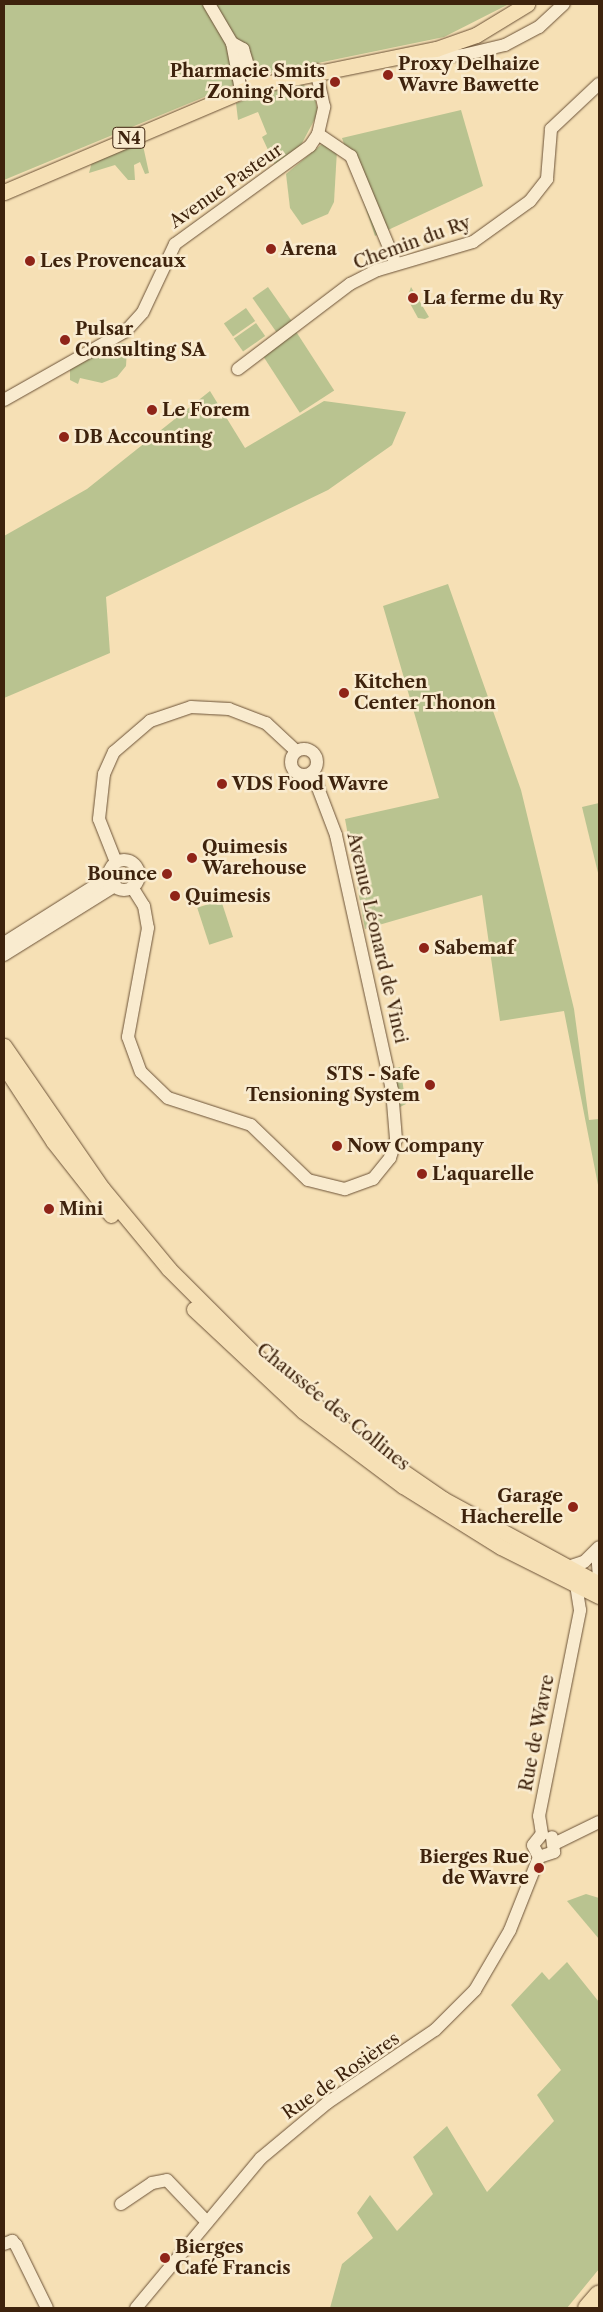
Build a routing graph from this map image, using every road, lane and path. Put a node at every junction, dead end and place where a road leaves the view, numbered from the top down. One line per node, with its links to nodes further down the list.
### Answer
1 (209, 4): 7 (street)
2 (527, 4): 4 (main road, N4)
3 (564, 4): 4 (street)
4 (412, 56): 5 (main road, N4)
5 (316, 70): 7 (main road, N4); 8 (street)
6 (599, 84): 10 (street, Chemin du Ry)
7 (248, 88): 9 (main road, N4)
8 (318, 134): 10 (street); 12 (street, Avenue Pasteur)
9 (4, 192)
10 (396, 264): 11 (street, Chemin du Ry)
11 (238, 369)
12 (4, 400)
13 (296, 751): 14 (street, Avenue Léonard de Vinci); 14 (street); 15 (street, Avenue Léonard de Vinci)
14 (312, 772): 17 (street, Avenue Léonard de Vinci)
15 (116, 862): 16 (street); 17 (street)
16 (112, 881): 17 (street); 18 (street); 19 (street)
17 (132, 887)
18 (4, 943)
19 (4, 955)
20 (4, 1046): 22 (main road, Chaussée des Collines)
21 (4, 1066): 22 (main road, Chaussée des Collines)
22 (162, 1268): 24 (main road, Chaussée des Collines); 25 (main road, Chaussée des Collines)
23 (598, 1549): 24 (street, Rue de Wavre); 25 (street, Rue de Wavre)
24 (565, 1568): 25 (main road, Chaussée des Collines)
25 (586, 1580): 26 (main road, Chaussée des Collines); 27 (main road, Chaussée des Collines); 29 (street, Rue de Wavre)
26 (599, 1584)
27 (599, 1596)
28 (599, 1602): 29 (street)
29 (580, 1610): 31 (street, Rue de Wavre)
30 (599, 1822): 32 (street)
31 (542, 1834): 32 (street); 33 (street, Rue de Wavre)
32 (556, 1843): 33 (street)
33 (538, 1857): 35 (street, Rue de Rosières)
34 (121, 2204): 35 (street)
35 (207, 2222): 39 (street, Rue de Rosières)
36 (8, 2242): 38 (street)
37 (599, 2294): 40 (highway)
38 (47, 2308)
39 (136, 2308)
40 (587, 2308)

